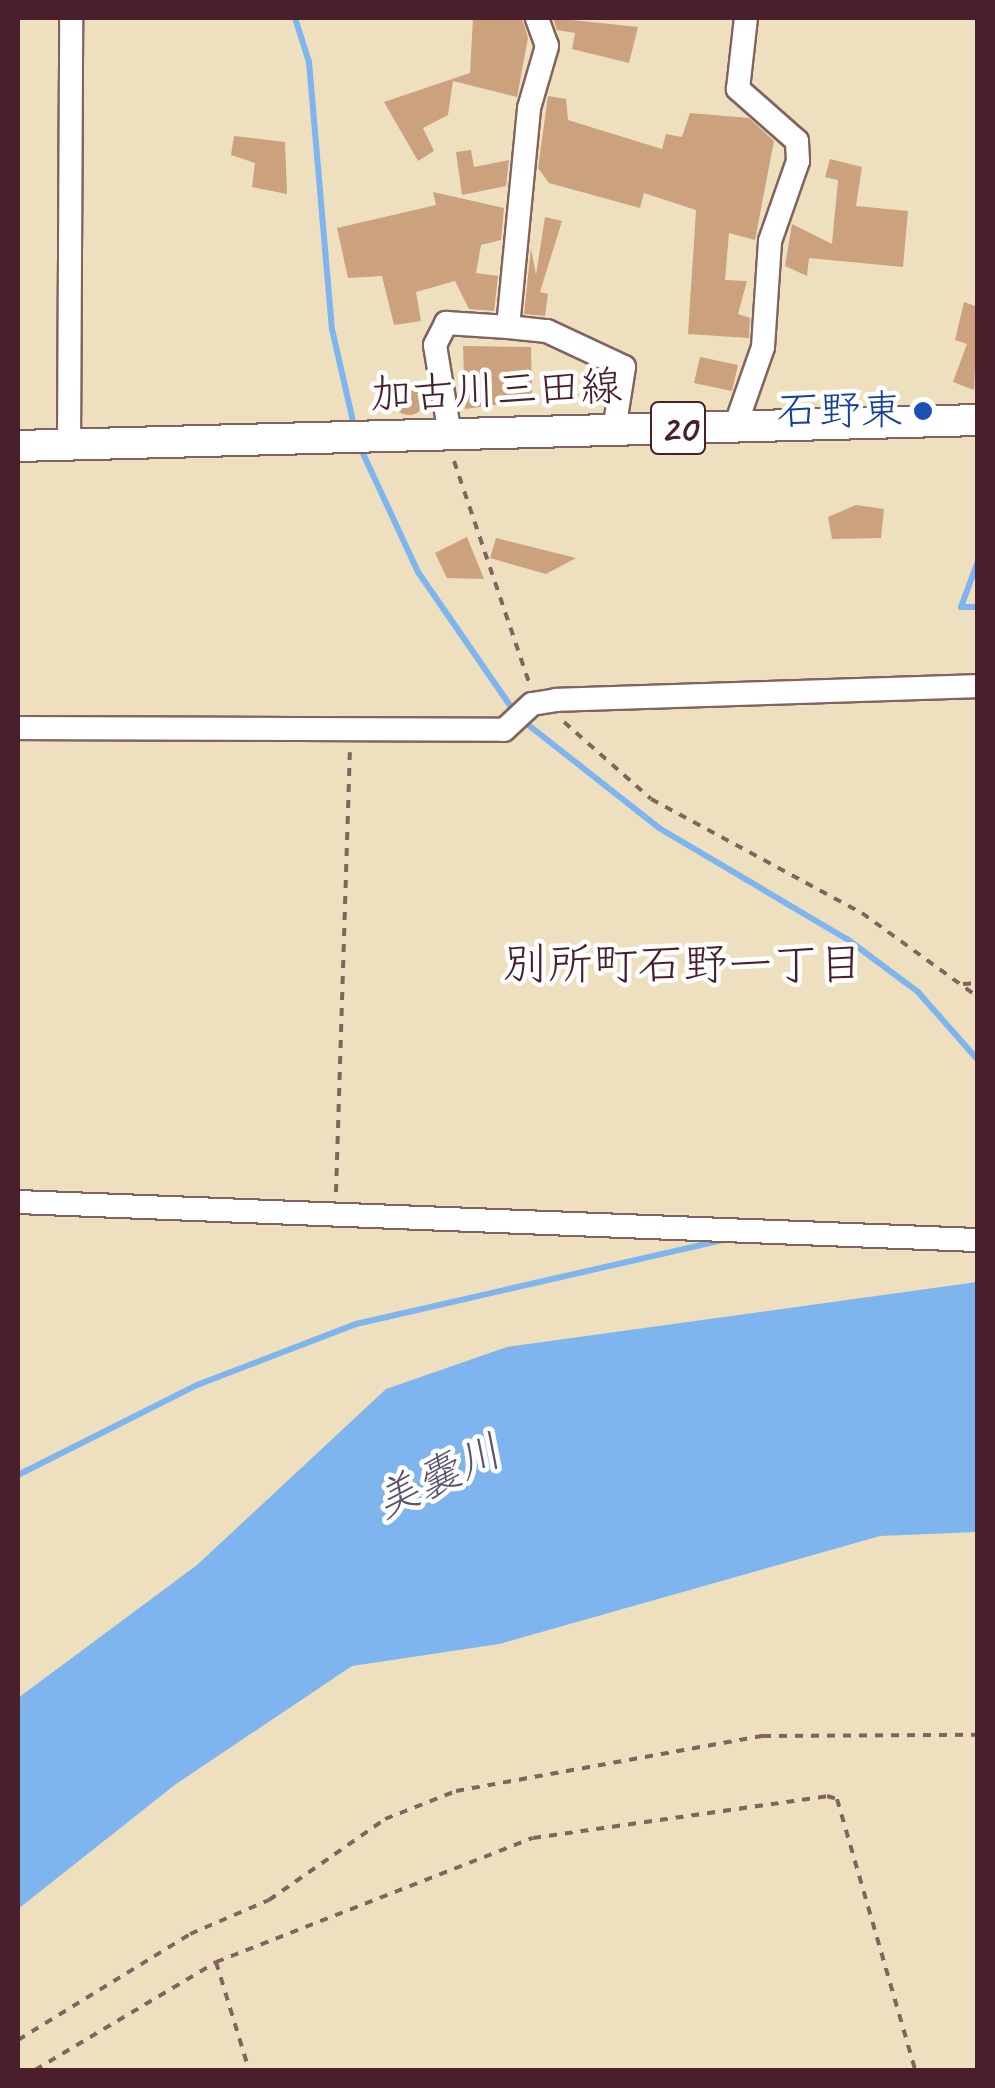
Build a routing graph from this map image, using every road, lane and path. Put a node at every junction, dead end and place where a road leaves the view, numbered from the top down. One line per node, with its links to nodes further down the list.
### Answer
1 (71, 18): 10 (street)
2 (537, 18): 4 (street)
3 (746, 18): 6 (street)
4 (508, 327): 7 (street); 8 (street)
5 (978, 420): 6 (main road, 加古川三田線 / 20)
6 (734, 427): 7 (main road, 加古川三田線 / 20)
7 (614, 430): 8 (main road, 加古川三田線 / 20)
8 (450, 434): 10 (main road, 加古川三田線 / 20); 12 (path)
9 (18, 446): 10 (main road, 加古川三田線 / 20)
10 (69, 446)
11 (978, 686): 12 (street)
12 (543, 702): 14 (street); 16 (path)
13 (18, 728): 14 (street)
14 (351, 733): 19 (path)
15 (978, 983): 16 (path)
16 (963, 984): 17 (path)
17 (978, 997)
18 (18, 1202): 19 (street)
19 (335, 1212): 20 (street)
20 (978, 1240)
21 (978, 1735): 23 (path)
22 (216, 1962): 24 (path); 25 (path); 26 (path)
23 (18, 2040)
24 (35, 2070)
25 (250, 2070)
26 (915, 2070)

